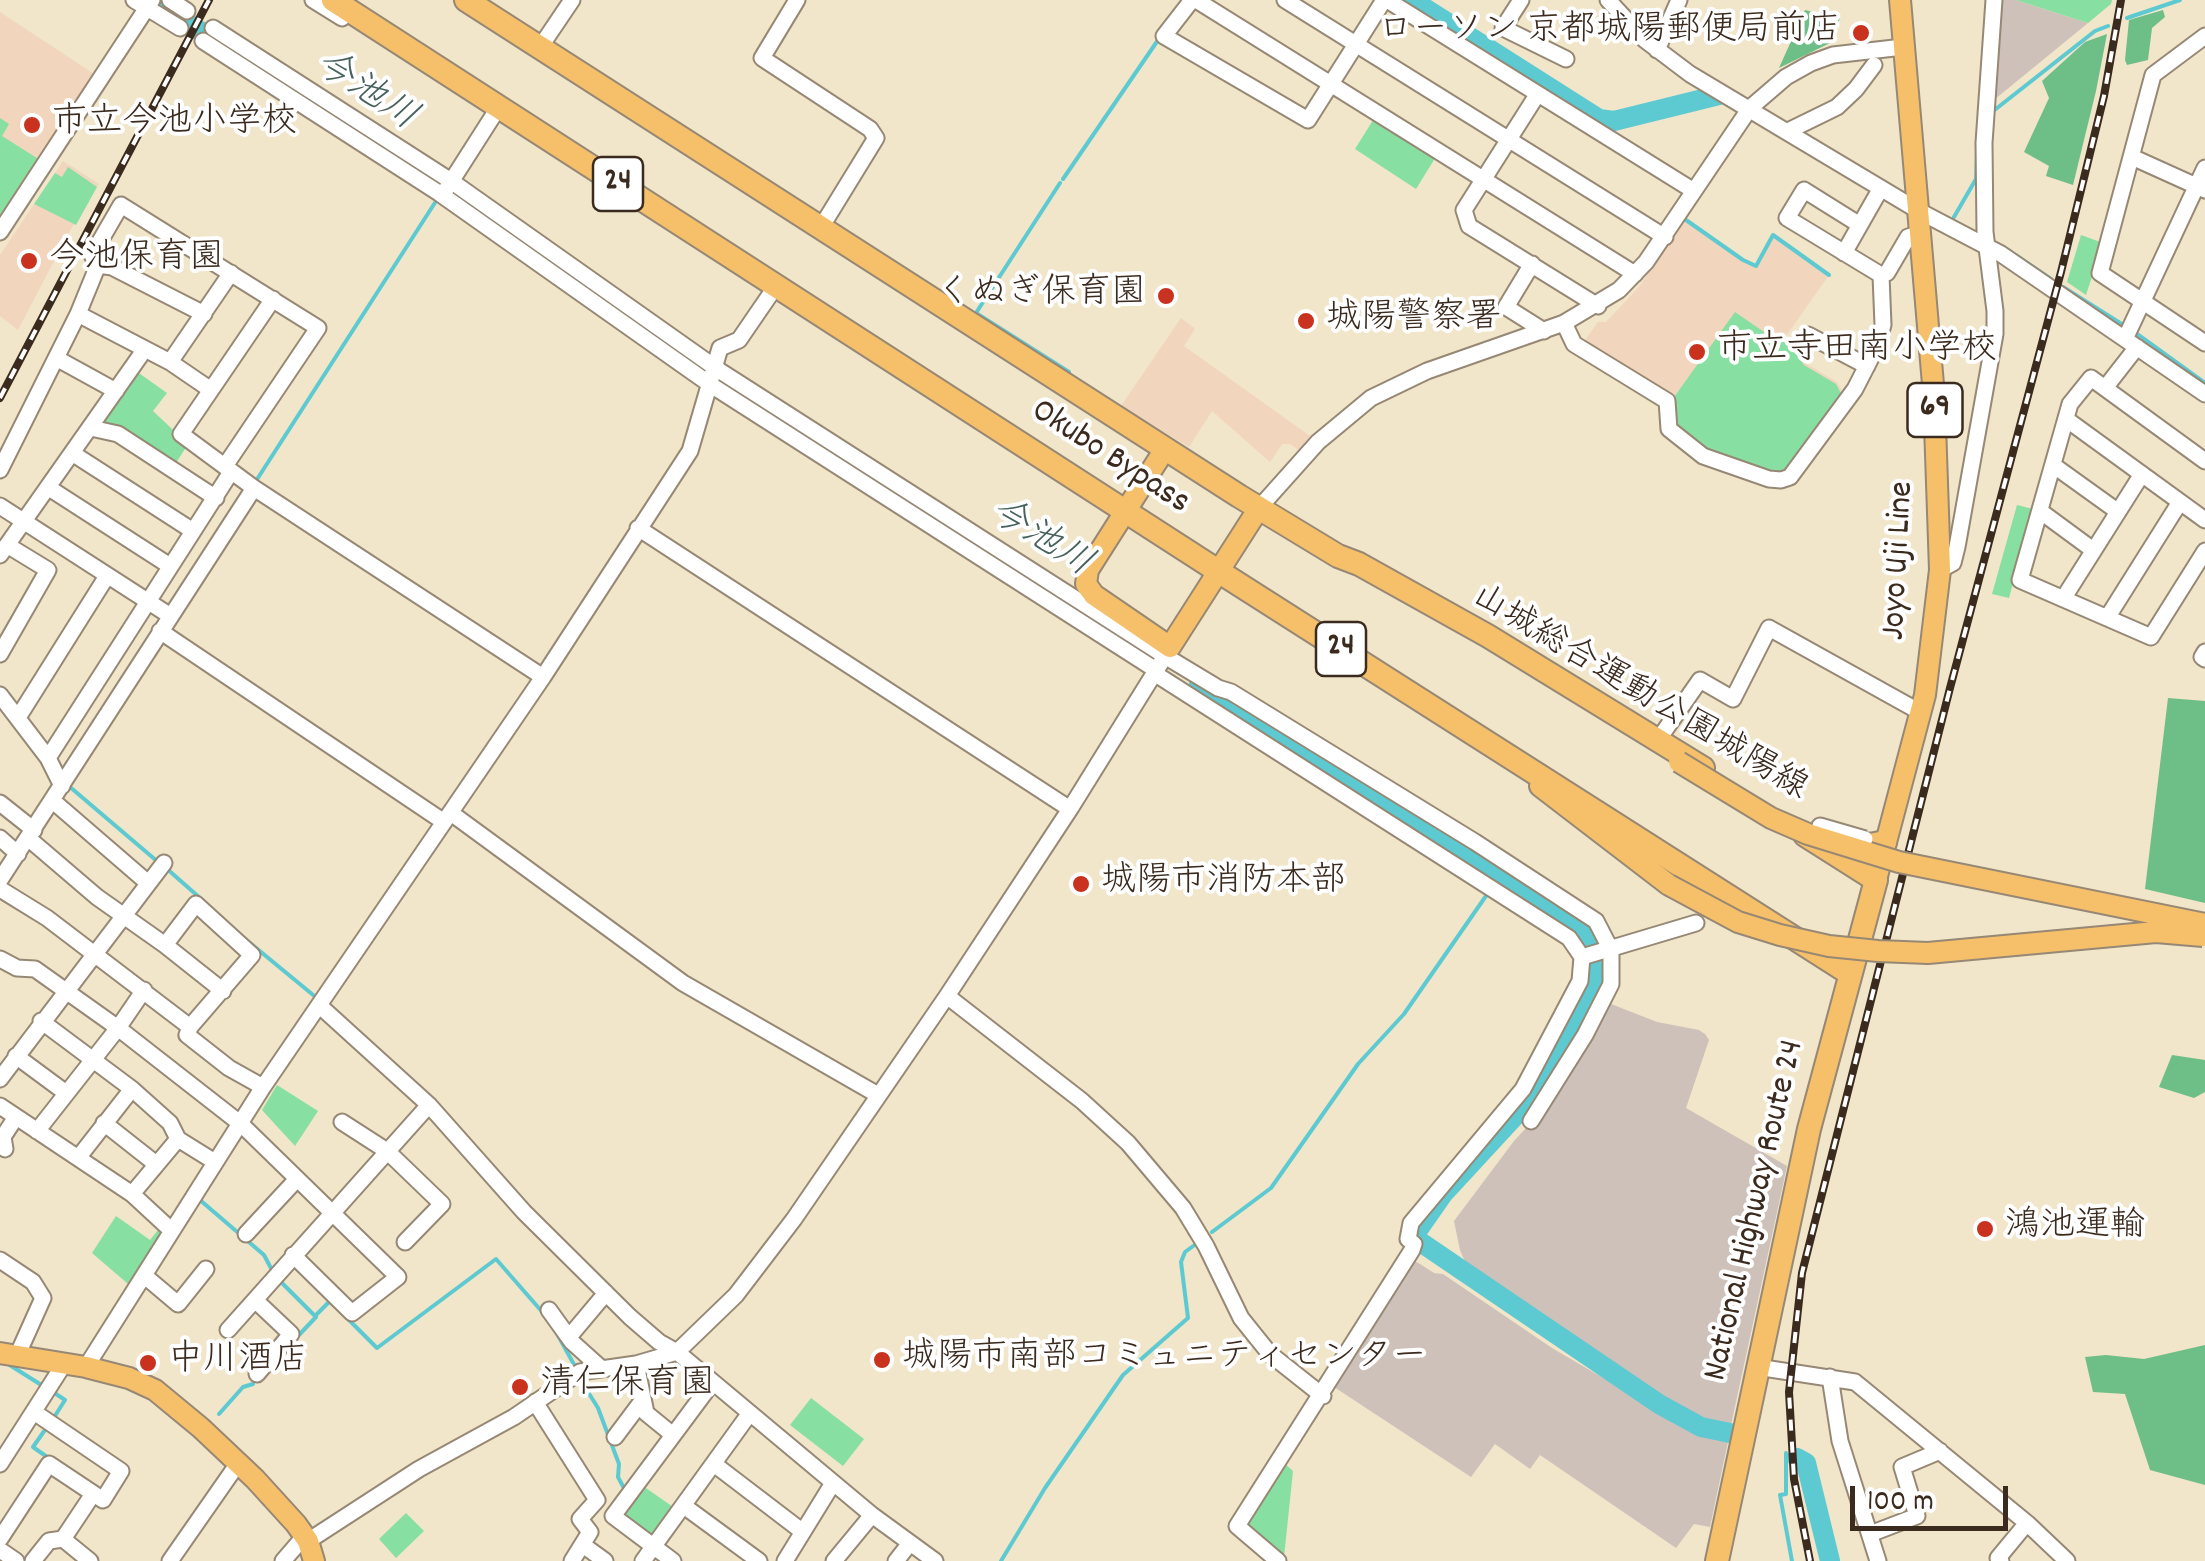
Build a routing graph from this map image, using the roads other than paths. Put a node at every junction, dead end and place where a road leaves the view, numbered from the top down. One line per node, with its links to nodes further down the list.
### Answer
1 (170, 0): 17 (street)
2 (313, 0): 31 (street)
3 (333, 0): 55 (highway, Okubo Bypass / 24)
4 (466, 0): 32 (highway, Okubo Bypass / 24)
5 (484, 0): 21 (street)
6 (572, 0): 21 (street)
7 (798, 0): 44 (street)
8 (1194, 0): 28 (street); 28 (street)
9 (1285, 0): 23 (street)
10 (1385, 0): 23 (street); 29 (street)
11 (1521, 0): 26 (street)
12 (1608, 0): 25 (street)
13 (1679, 0): 25 (street)
14 (1900, 0): 24 (main road, Joyo Uji Line / 69)
15 (1994, 0): 48 (street)
16 (145, 4): 18 (street); 45 (street)
17 (186, 11)
18 (180, 28)
19 (213, 28): 40 (street)
20 (2205, 36): 35 (street)
21 (545, 40): 32 (street)
22 (202, 41): 40 (street)
23 (1356, 44): 28 (street); 34 (street)
24 (1903, 47): 30 (street); 42 (main road, Joyo Uji Line / 69)
25 (1657, 50): 30 (street)
26 (1566, 59)
27 (1874, 65): 33 (street)
28 (1330, 83): 37 (street)
29 (1537, 95): 34 (street); 41 (street)
30 (1750, 108): 33 (street); 41 (street)
31 (493, 116): 40 (street); 55 (street)
32 (662, 127): 44 (highway, Okubo Bypass / 24)
33 (1788, 132): 38 (street)
34 (1509, 139): 37 (street); 47 (street)
35 (2132, 156): 39 (street); 57 (street)
36 (2205, 168): 39 (street)
37 (1484, 179): 50 (street); 53 (street)
38 (1881, 188): 42 (street); 43 (street)
39 (2201, 188): 57 (street)
40 (445, 190): 70 (street)
41 (1694, 192): 47 (street)
42 (1919, 211): 46 (main road, Joyo Uji Line / 69); 48 (street)
43 (1860, 225): 49 (street); 49 (street)
44 (815, 226): 77 (highway, Okubo Bypass / 24)
45 (0, 232)
46 (1921, 233): 54 (street); 101 (main road, Joyo Uji Line / 69)
47 (1664, 236): 53 (street)
48 (1988, 248): 64 (street); 101 (street)
49 (1844, 253): 54 (street)
50 (1532, 264): 58 (street); 62 (street)
51 (98, 265): 52 (street); 59 (street); 60 (street)
52 (231, 274): 56 (street); 60 (street)
53 (1635, 274): 58 (street)
54 (1881, 275): 69 (street)
55 (776, 286): 70 (street); 90 (highway, Okubo Bypass / 24)
56 (273, 299): 72 (street); 81 (street)
57 (2144, 302): 64 (street); 65 (street)
58 (1598, 306): 61 (street)
59 (78, 314): 66 (street); 67 (street)
60 (204, 314): 68 (street)
61 (1564, 324): 62 (street); 69 (street)
62 (1544, 330): 89 (street)
63 (1808, 335): 69 (street)
64 (2131, 336): 71 (street); 74 (street)
65 (2203, 338)
66 (145, 349): 68 (street); 73 (street)
67 (56, 358): 73 (street); 82 (street)
68 (170, 362): 72 (street)
69 (1866, 366)
70 (713, 378): 95 (street); 111 (street)
71 (2105, 388): 75 (street); 79 (street)
72 (212, 390): 81 (street)
73 (116, 392): 76 (street)
74 (2205, 394)
75 (2066, 419): 80 (street); 83 (street)
76 (91, 428): 78 (street); 86 (street)
77 (1165, 449): 89 (highway, Okubo Bypass / 24); 90 (main road)
78 (72, 453): 84 (street); 96 (street)
79 (2205, 461)
80 (2053, 465): 91 (street); 92 (street)
81 (228, 469): 85 (street); 86 (street)
82 (0, 470)
83 (2142, 474): 87 (street); 92 (street)
84 (49, 488): 93 (street); 100 (street)
85 (254, 488): 107 (street); 112 (street)
86 (216, 498): 96 (street)
87 (2180, 502): 94 (street); 108 (street)
88 (0, 506): 93 (street)
89 (1259, 508): 102 (main road); 104 (highway, Okubo Bypass / 24)
90 (1125, 511): 102 (highway, Okubo Bypass / 24); 111 (main road)
91 (2040, 511): 98 (street); 105 (street)
92 (2117, 512): 98 (street)
93 (24, 520): 97 (street); 103 (street)
94 (2205, 520)
95 (638, 528): 112 (street); 122 (street)
96 (193, 531): 100 (street)
97 (3, 550): 110 (street)
98 (2093, 550): 105 (street)
99 (2205, 551): 108 (street)
100 (170, 566): 106 (street)
101 (1940, 570): 114 (main road, Joyo Uji Line / 69)
102 (1218, 571): 111 (main road); 117 (highway, Okubo Bypass / 24)
103 (107, 576): 106 (street); 115 (street)
104 (1396, 586): 116 (highway, Okubo Bypass / 24); 136 (main road, 山城総合運動公園城陽線, bridge)
105 (2063, 599): 108 (street)
106 (148, 601): 107 (street); 118 (street)
107 (169, 615): 109 (street)
108 (2107, 618)
109 (160, 631): 119 (street); 124 (street)
110 (0, 654)
111 (1161, 663): 122 (street); 139 (street); 141 (street)
112 (543, 677): 124 (street)
113 (0, 695): 115 (street)
114 (1920, 712): 116 (street); 127 (main road, Joyo Uji Line / 69)
115 (19, 716): 118 (street)
116 (1658, 740): 123 (highway, Okubo Bypass / 24)
117 (1488, 742): 137 (main road, bridge); 143 (highway, Okubo Bypass / 24)
118 (48, 758): 119 (street)
119 (62, 786): 120 (street)
120 (53, 802): 125 (street); 132 (street)
121 (0, 803): 125 (street)
122 (1070, 809): 147 (street)
123 (1774, 814): 127 (highway); 131 (highway, Okubo Bypass / 24)
124 (448, 818): 148 (street); 158 (street)
125 (31, 834): 128 (street); 134 (street)
126 (0, 838): 128 (street)
127 (1875, 843): 131 (main road, Joyo Uji Line / 69)
128 (18, 854): 130 (street)
129 (162, 865): 132 (street)
130 (0, 880)
131 (1876, 880): 143 (highway, National Highway Route 24)
132 (148, 882): 134 (street)
133 (0, 889): 140 (street)
134 (122, 914): 138 (street); 140 (street)
135 (1696, 923): 139 (street)
136 (2205, 924)
137 (2205, 936)
138 (166, 945): 146 (street); 146 (street)
139 (1609, 948): 141 (street); 162 (street)
140 (93, 953): 144 (street); 145 (street)
141 (1582, 957): 198 (street)
142 (0, 959): 145 (street)
143 (1850, 972): 193 (highway, National Highway Route 24)
144 (144, 990): 150 (street); 151 (street)
145 (64, 991): 149 (street); 151 (street)
146 (222, 991): 150 (street)
147 (947, 996): 158 (street); 198 (street)
148 (321, 1007): 155 (street); 159 (street)
149 (42, 1022): 152 (street); 153 (street)
150 (190, 1027): 155 (street)
151 (118, 1028): 153 (street); 165 (street)
152 (16, 1056): 154 (street); 157 (street)
153 (92, 1058): 156 (street); 157 (street)
154 (0, 1078)
155 (264, 1088): 165 (street)
156 (132, 1089): 164 (street); 167 (street)
157 (66, 1093): 166 (street)
158 (878, 1095): 188 (street)
159 (429, 1105): 169 (street); 183 (street)
160 (0, 1106): 161 (street)
161 (16, 1117): 166 (street); 168 (street)
162 (1532, 1121)
163 (342, 1122): 169 (street)
164 (104, 1124): 170 (street); 172 (street)
165 (241, 1124): 171 (street); 173 (street)
166 (36, 1131): 170 (street)
167 (178, 1139): 171 (street); 172 (street)
168 (5, 1149)
169 (387, 1152): 175 (street); 178 (street)
170 (78, 1158): 174 (street)
171 (215, 1162): 176 (street)
172 (156, 1164): 174 (street)
173 (296, 1179): 175 (street); 177 (street)
174 (132, 1194): 176 (street)
175 (332, 1213): 179 (street); 179 (street)
176 (172, 1231): 182 (street)
177 (246, 1234)
178 (405, 1242)
179 (294, 1255): 184 (street)
180 (0, 1260): 189 (street)
181 (206, 1269): 182 (street)
182 (146, 1277): 192 (street)
183 (606, 1293): 187 (street); 188 (street)
184 (255, 1300): 186 (street); 195 (street)
185 (549, 1310): 187 (street)
186 (228, 1330)
187 (568, 1337): 194 (street)
188 (677, 1352): 191 (street); 197 (street)
189 (5, 1356): 190 (main road)
190 (64, 1364): 192 (main road); 201 (street)
191 (636, 1364): 194 (street); 199 (street)
192 (86, 1367): 206 (main road)
193 (1757, 1367): 196 (street); 238 (highway, National Highway Route 24)
194 (602, 1369): 200 (street)
195 (257, 1374)
196 (1830, 1377): 205 (street); 215 (street)
197 (712, 1383): 202 (street); 203 (street)
198 (1321, 1395): 237 (street)
199 (642, 1401): 203 (street); 204 (street)
200 (535, 1402): 219 (street); 221 (street)
201 (34, 1412): 207 (street); 210 (street)
202 (750, 1412): 208 (street); 209 (street)
203 (673, 1435): 220 (street)
204 (615, 1437)
205 (1940, 1450): 213 (street); 215 (street)
206 (239, 1462): 221 (main road); 226 (street)
207 (0, 1464)
208 (714, 1464): 211 (street); 214 (street)
209 (833, 1483): 212 (street); 214 (street)
210 (93, 1494): 216 (street); 217 (street)
211 (684, 1506): 220 (street); 232 (street)
212 (872, 1515): 218 (street); 234 (street)
213 (2027, 1523): 240 (street); 241 (street)
214 (803, 1532): 233 (street)
215 (1870, 1534): 239 (street)
216 (0, 1538)
217 (63, 1539): 224 (street); 225 (street)
218 (910, 1543): 235 (street); 236 (street)
219 (583, 1544): 228 (street); 229 (street)
220 (654, 1546): 230 (street); 231 (street)
221 (308, 1547): 227 (street)
222 (0, 1550): 223 (street)
223 (16, 1561)
224 (34, 1561)
225 (90, 1561)
226 (170, 1561)
227 (283, 1561)
228 (572, 1561)
229 (605, 1561)
230 (643, 1561)
231 (673, 1561)
232 (759, 1561)
233 (785, 1561)
234 (834, 1561)
235 (896, 1561)
236 (935, 1561)
237 (1278, 1561)
238 (1717, 1561)
239 (1878, 1561)
240 (2001, 1561)
241 (2067, 1561)

